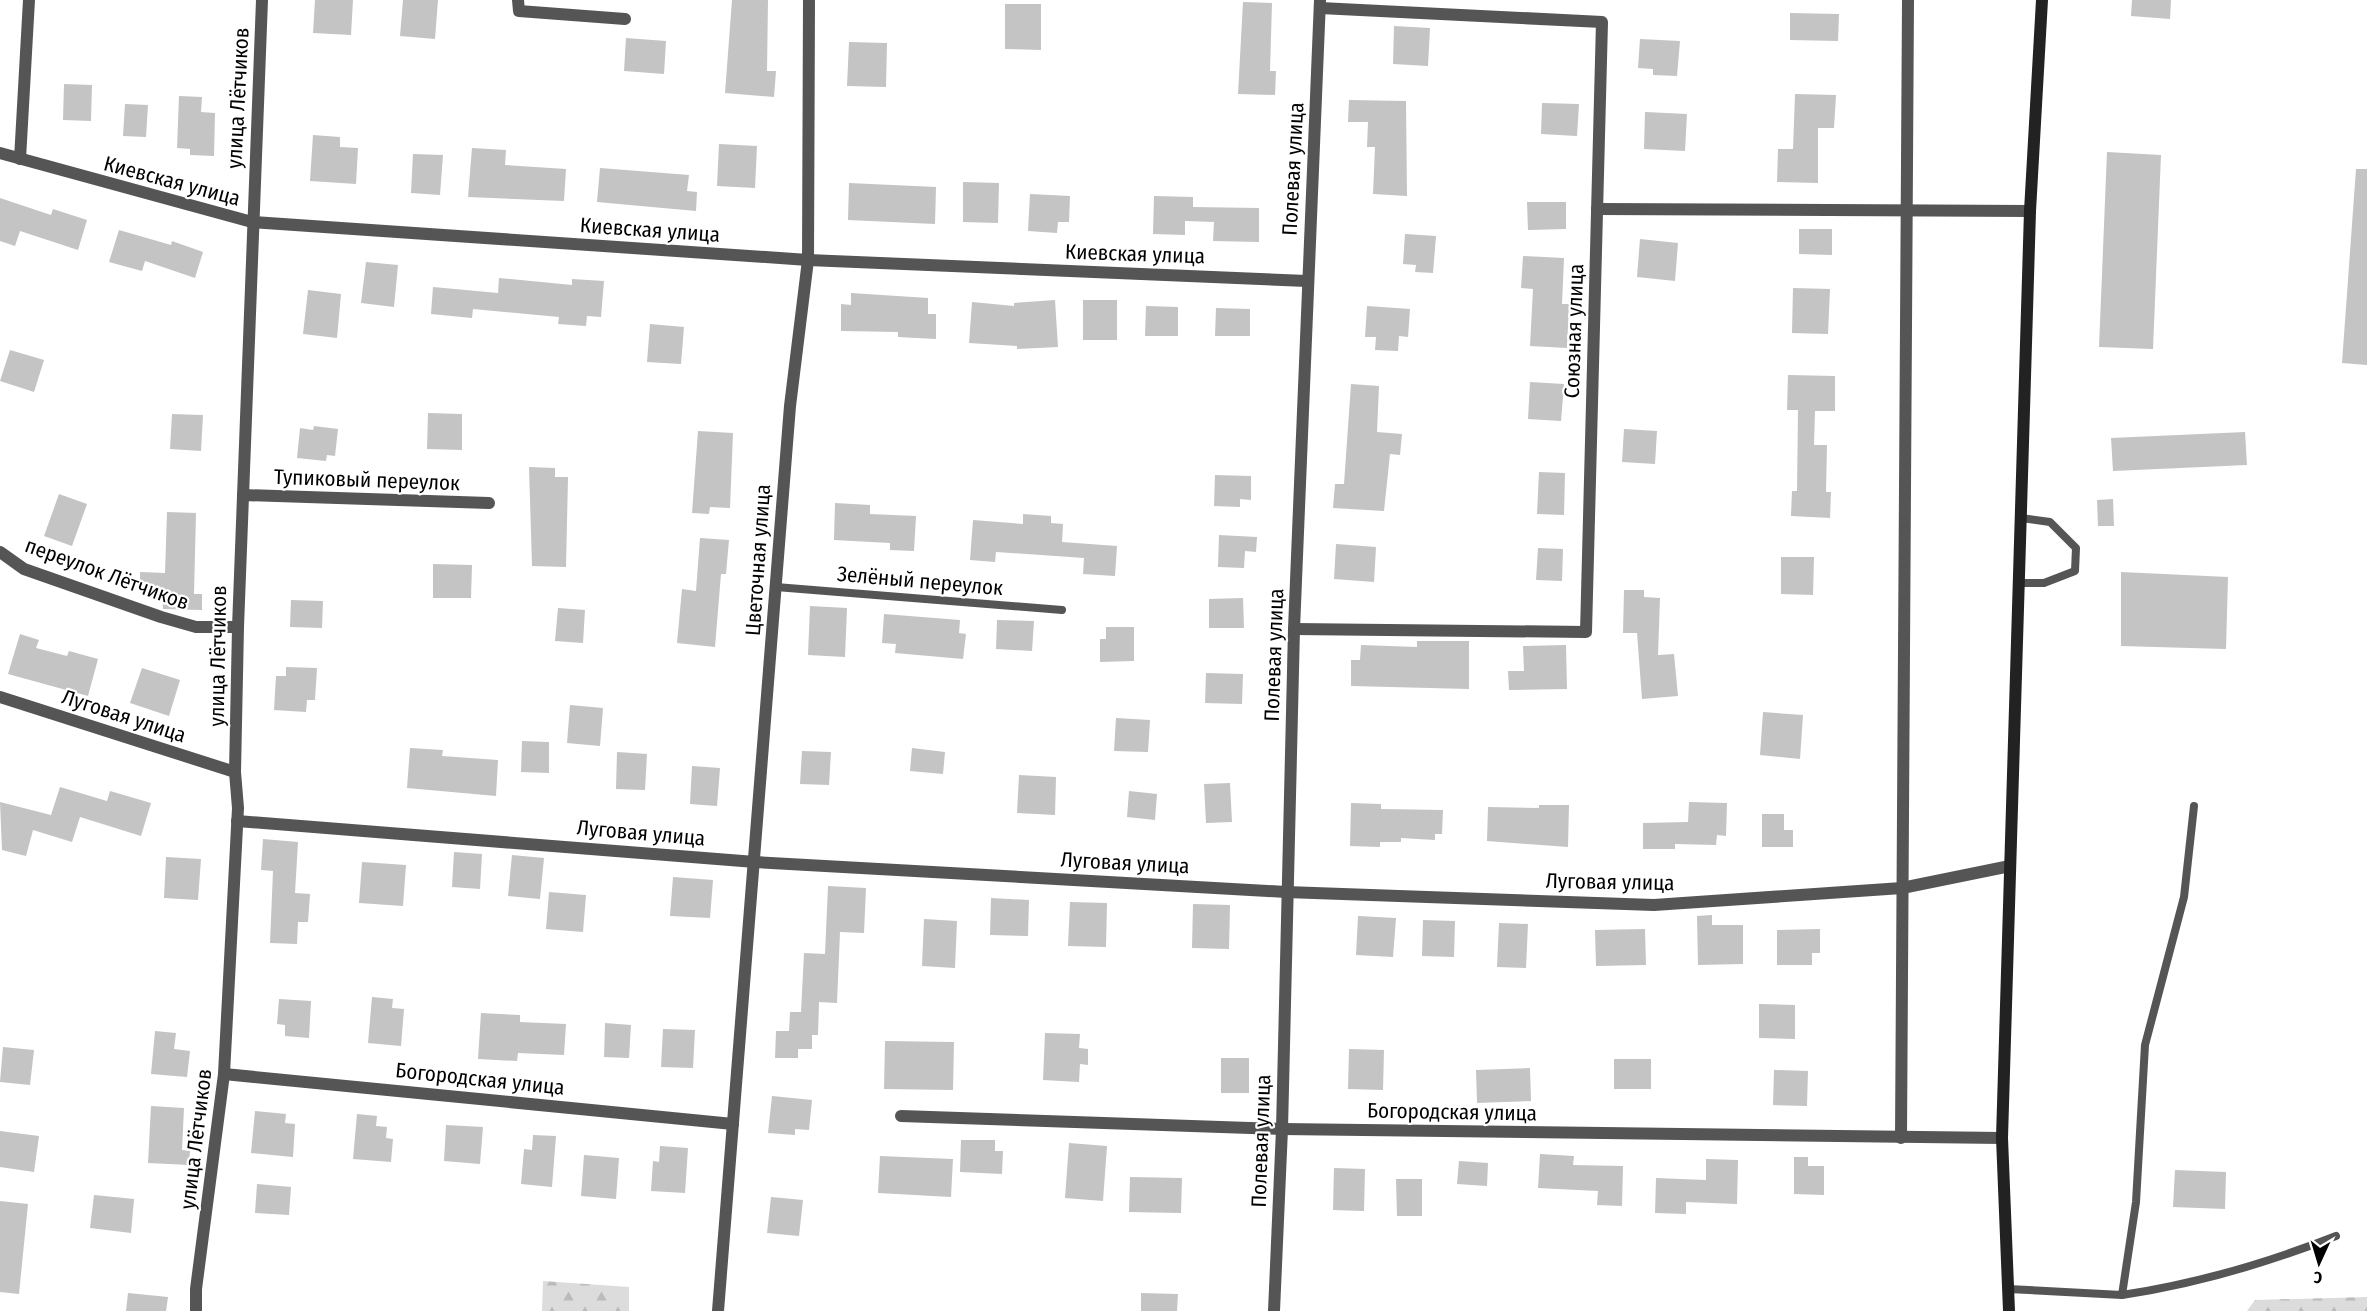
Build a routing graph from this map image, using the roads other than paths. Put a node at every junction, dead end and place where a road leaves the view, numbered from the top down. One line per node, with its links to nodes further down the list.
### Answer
1 (29, 0): 10 (street)
2 (262, 0): 14 (street, улица Лётчиков)
3 (518, 0): 8 (street)
4 (809, 0): 15 (street, Цветочная улица)
5 (1908, 0): 11 (street)
6 (2042, 0): 13 (main road)
7 (1320, 4): 12 (street, Союзная улица); 16 (street, Полевая улица)
8 (625, 19)
9 (0, 153): 10 (street, Киевская улица)
10 (20, 159): 14 (street, Киевская улица)
11 (1906, 208): 12 (street); 13 (street); 32 (street)
12 (1597, 209): 25 (street, Союзная улица)
13 (2030, 211): 19 (main road)
14 (252, 222): 15 (street, Киевская улица); 17 (street, улица Лётчиков)
15 (808, 260): 16 (street, Киевская улица); 22 (street, Цветочная улица)
16 (1307, 281): 25 (street, Полевая улица)
17 (243, 495): 18 (street, Тупиковый переулок); 24 (street, улица Лётчиков)
18 (489, 503)
19 (2021, 518): 21 (main road); 21 (lane)
20 (0, 552): 24 (street, переулок Лётчиков)
21 (2019, 583): 31 (main road)
22 (776, 587): 23 (lane, Зелёный переулок); 30 (street, Цветочная улица)
23 (1062, 610)
24 (238, 627): 27 (street, улица Лётчиков)
25 (1294, 629): 33 (street, Полевая улица)
26 (0, 697): 27 (street, Луговая улица)
27 (235, 772): 29 (street, улица Лётчиков)
28 (2194, 806): 42 (lane)
29 (237, 821): 30 (street, Луговая улица); 34 (street, улица Лётчиков)
30 (755, 862): 33 (street, Луговая улица); 36 (street, Цветочная улица)
31 (2010, 866): 32 (street, Луговая улица); 39 (main road)
32 (1902, 888): 33 (street, Луговая улица); 38 (street)
33 (1286, 892): 37 (street, Полевая улица)
34 (224, 1074): 36 (street, Богородская улица); 43 (street, улица Лётчиков)
35 (902, 1116): 37 (street, Богородская улица)
36 (733, 1124): 44 (street, Цветочная улица)
37 (1282, 1129): 38 (street, Богородская улица); 45 (street, Полевая улица)
38 (1901, 1138): 39 (street, Богородская улица)
39 (2002, 1138): 41 (main road)
40 (2336, 1236): 42 (lane)
41 (2008, 1289): 42 (lane); 46 (main road)
42 (2122, 1295)
43 (196, 1311)
44 (718, 1311)
45 (1274, 1311)
46 (2009, 1311)

